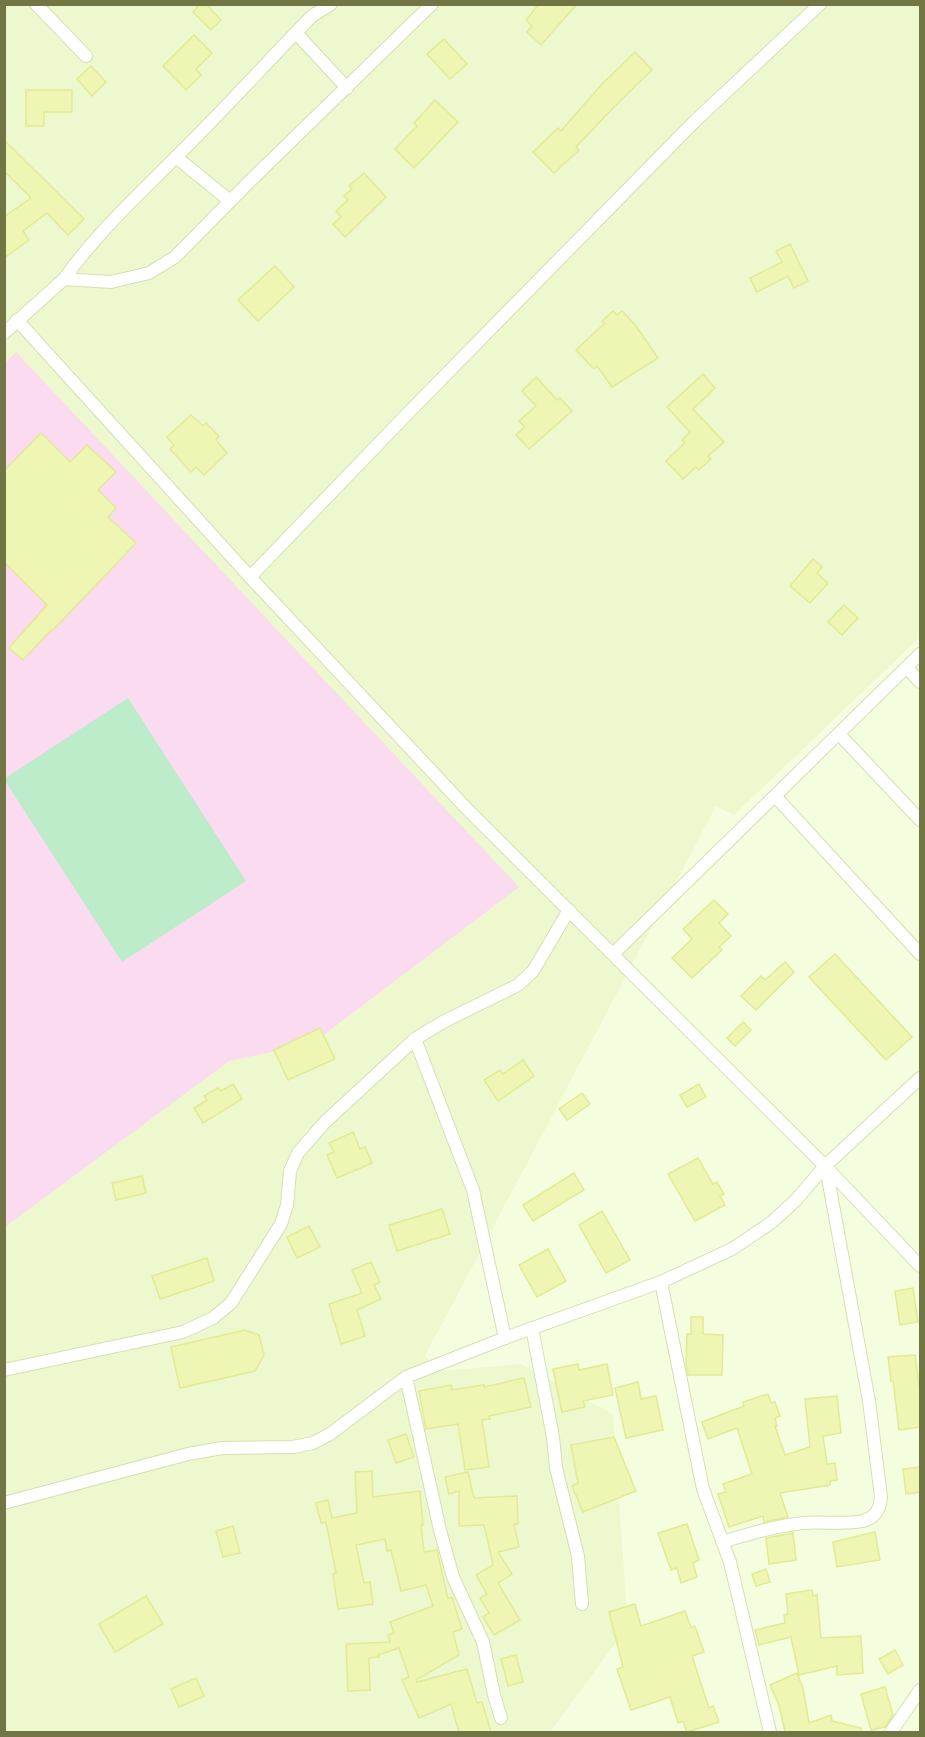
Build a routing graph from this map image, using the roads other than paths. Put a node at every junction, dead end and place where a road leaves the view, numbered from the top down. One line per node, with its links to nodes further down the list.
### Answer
1 (36, 4): 6 (street)
2 (331, 4): 5 (street)
3 (432, 4): 7 (street)
4 (820, 4): 13 (street)
5 (296, 33): 7 (street); 8 (street)
6 (86, 56)
7 (347, 88): 9 (street)
8 (176, 157): 9 (street); 10 (street)
9 (230, 201): 10 (street)
10 (64, 279): 11 (street)
11 (17, 320): 12 (street); 13 (street)
12 (4, 333)
13 (250, 578): 20 (street)
14 (921, 654): 15 (street)
15 (907, 668): 16 (street); 17 (street)
16 (921, 682)
17 (839, 734): 18 (street); 19 (street)
18 (776, 796): 21 (street); 22 (street)
19 (921, 820)
20 (568, 910): 21 (street); 23 (street)
21 (613, 954): 25 (street)
22 (921, 954)
23 (415, 1039): 29 (street); 30 (street)
24 (921, 1078): 25 (street)
25 (825, 1166): 26 (street); 27 (street); 33 (street)
26 (921, 1266)
27 (661, 1282): 28 (street); 33 (street)
28 (532, 1328): 29 (street); 34 (street)
29 (505, 1338): 31 (street)
30 (4, 1370)
31 (406, 1377): 32 (street); 36 (street)
32 (4, 1503)
33 (722, 1542): 37 (street)
34 (582, 1604)
35 (921, 1690): 38 (street)
36 (501, 1718)
37 (770, 1732)
38 (891, 1732)

